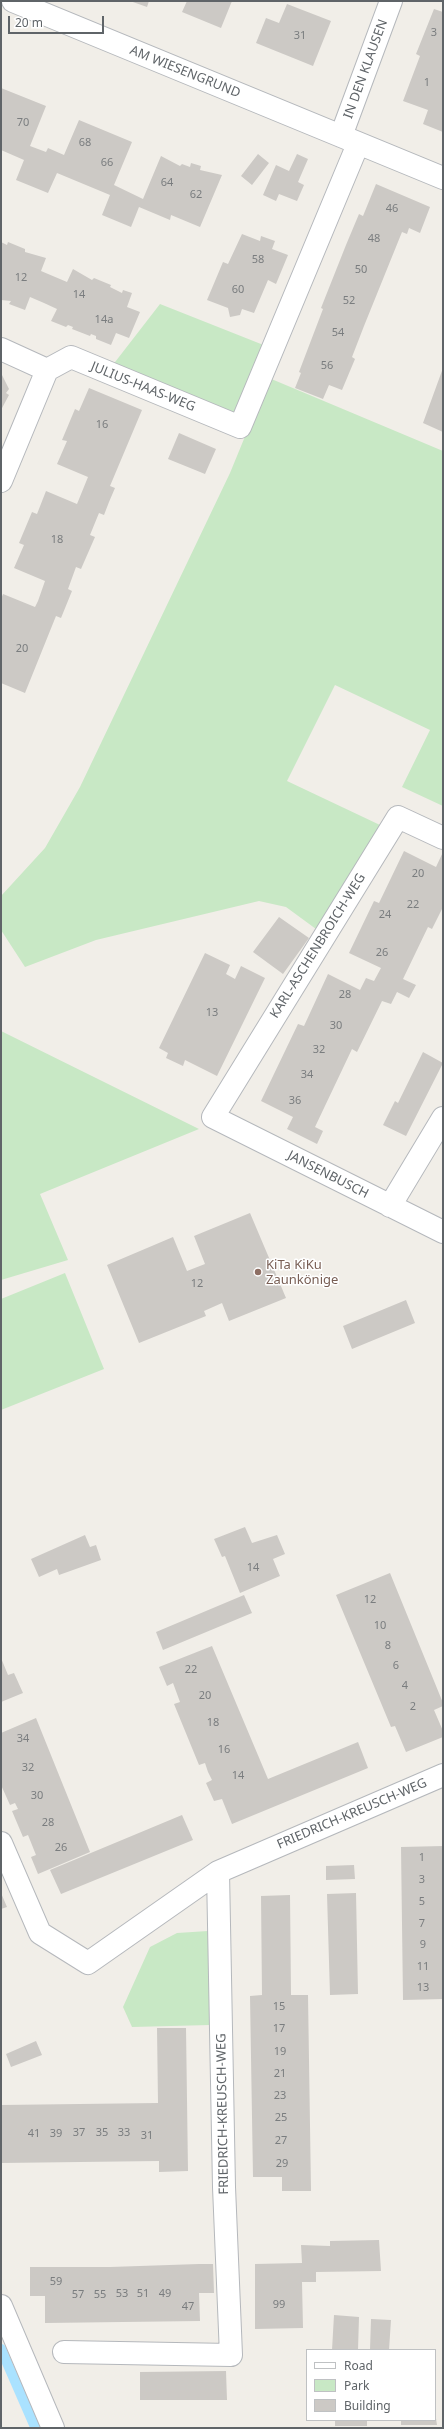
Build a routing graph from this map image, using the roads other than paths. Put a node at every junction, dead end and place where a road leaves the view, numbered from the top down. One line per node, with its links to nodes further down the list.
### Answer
1 (13, 1): 3 (street, AM WIESENGRUND)
2 (390, 1): 3 (street, IN DEN KLAUSEN)
3 (350, 140): 4 (street, AM WIESENGRUND); 6 (street, JULIUS-HAAS-WEG)
4 (443, 178)
5 (1, 349): 6 (street)
6 (47, 370): 7 (street)
7 (1, 481)
8 (443, 838): 9 (street, KARL-ASCHENBROICH-WEG)
9 (213, 1117): 11 (street, JANSENBUSCH)
10 (443, 1118): 11 (street)
11 (390, 1206): 12 (street, JANSENBUSCH)
12 (443, 1232)
13 (443, 1775): 15 (street, FRIEDRICH-KREUSCH-WEG)
14 (1, 1843): 15 (street, FRIEDRICH-KREUSCH-WEG)
15 (218, 1872): 17 (street, FRIEDRICH-KREUSCH-WEG)
16 (1, 2306): 18 (street)
17 (64, 2352)
18 (53, 2428)

